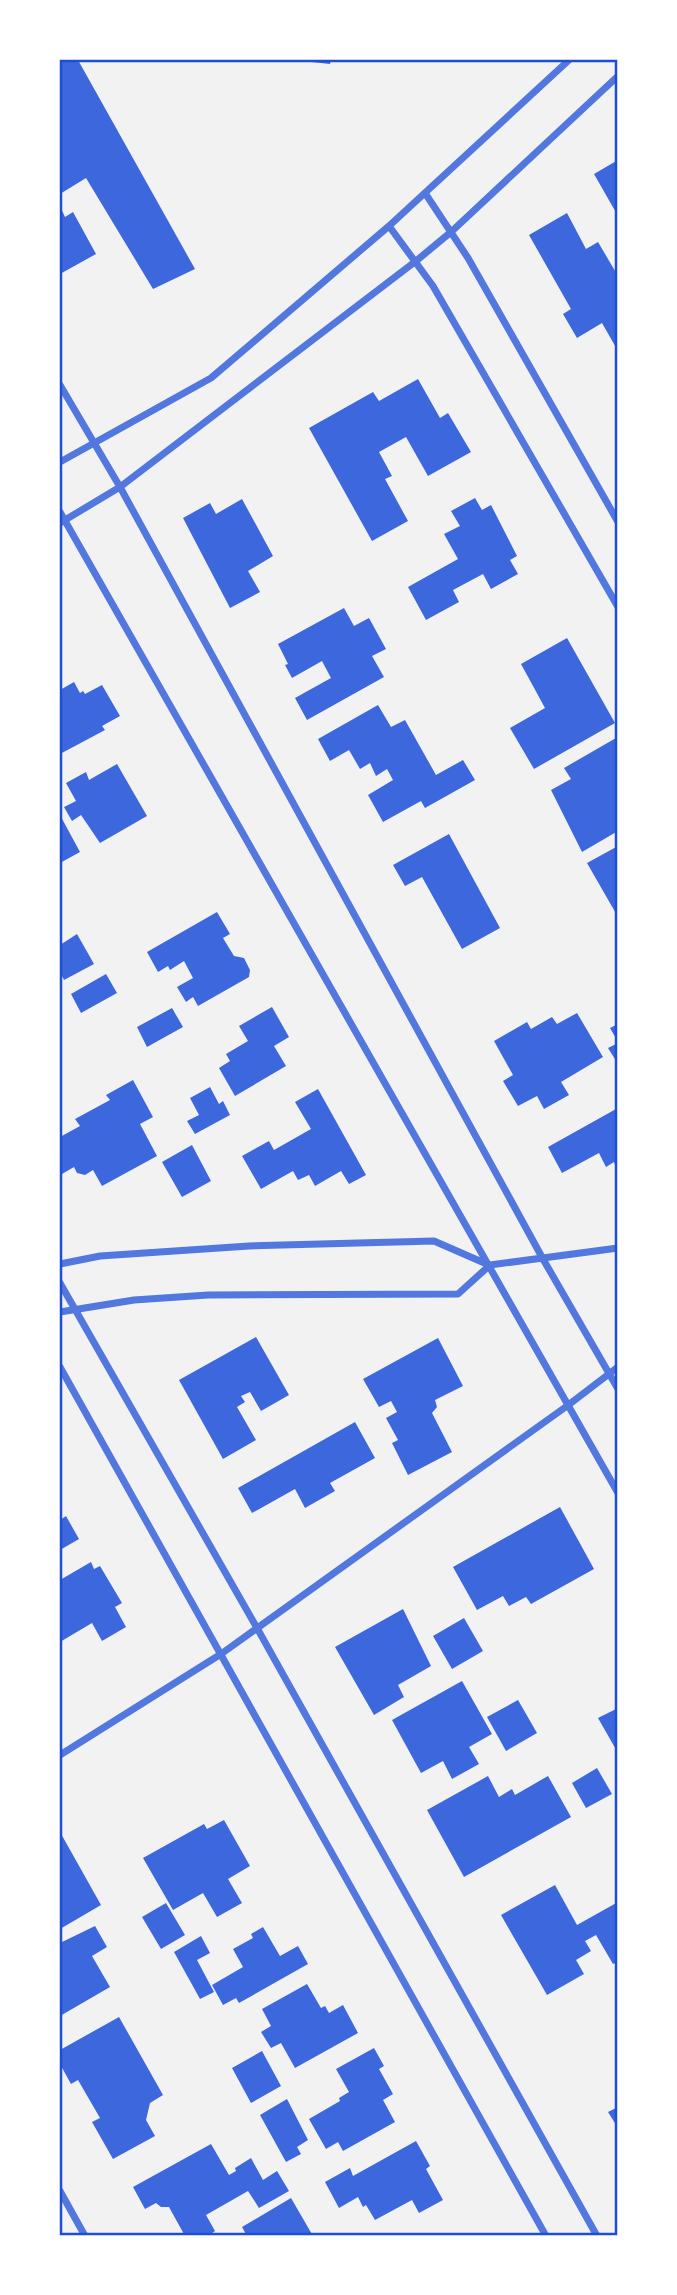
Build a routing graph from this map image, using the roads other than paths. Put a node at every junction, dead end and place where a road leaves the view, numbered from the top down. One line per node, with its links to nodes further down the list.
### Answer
1 (569, 60): 3 (street)
2 (618, 76): 5 (street)
3 (425, 193): 4 (street); 5 (street)
4 (388, 226): 6 (street); 8 (street)
5 (451, 232): 6 (street); 13 (street)
6 (416, 261): 10 (street); 14 (street)
7 (60, 385): 8 (street)
8 (93, 443): 9 (street); 10 (street)
9 (60, 462)
10 (120, 487): 12 (street); 16 (street)
11 (60, 512): 12 (street)
12 (62, 522): 18 (street)
13 (618, 522)
14 (618, 607)
15 (618, 1248): 16 (street)
16 (544, 1259): 18 (street); 24 (street)
17 (60, 1264): 18 (street)
18 (490, 1265): 20 (street); 26 (street)
19 (60, 1283): 20 (street)
20 (74, 1309): 21 (street); 28 (street)
21 (60, 1312)
22 (60, 1367): 29 (street)
23 (618, 1367): 24 (street)
24 (609, 1374): 25 (street); 26 (street)
25 (618, 1389)
26 (567, 1406): 27 (street); 28 (street)
27 (618, 1493)
28 (257, 1628): 29 (street); 34 (street)
29 (221, 1654): 30 (street); 33 (street)
30 (60, 1755)
31 (60, 2191): 32 (street)
32 (85, 2235)
33 (546, 2235)
34 (597, 2235)

